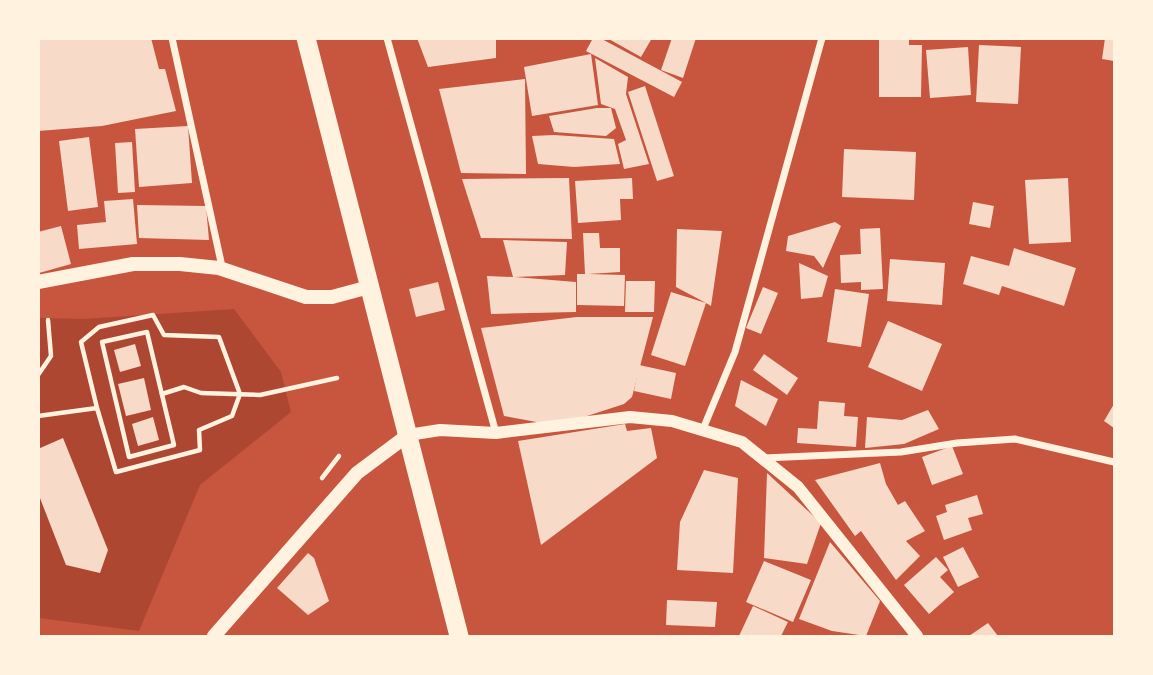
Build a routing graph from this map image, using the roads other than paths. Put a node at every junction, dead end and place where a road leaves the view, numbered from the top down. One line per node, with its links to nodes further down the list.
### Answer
1 (172, 38): 5 (street)
2 (306, 38): 7 (highway)
3 (387, 38): 9 (street)
4 (822, 38): 8 (street)
5 (219, 268): 6 (main road); 7 (main road)
6 (38, 282)
7 (369, 287): 10 (highway)
8 (703, 429): 9 (street); 11 (street)
9 (496, 433): 10 (street)
10 (408, 435): 13 (main road); 14 (highway)
11 (764, 458): 12 (street); 15 (street)
12 (1115, 462)
13 (214, 636)
14 (459, 636)
15 (917, 636)

